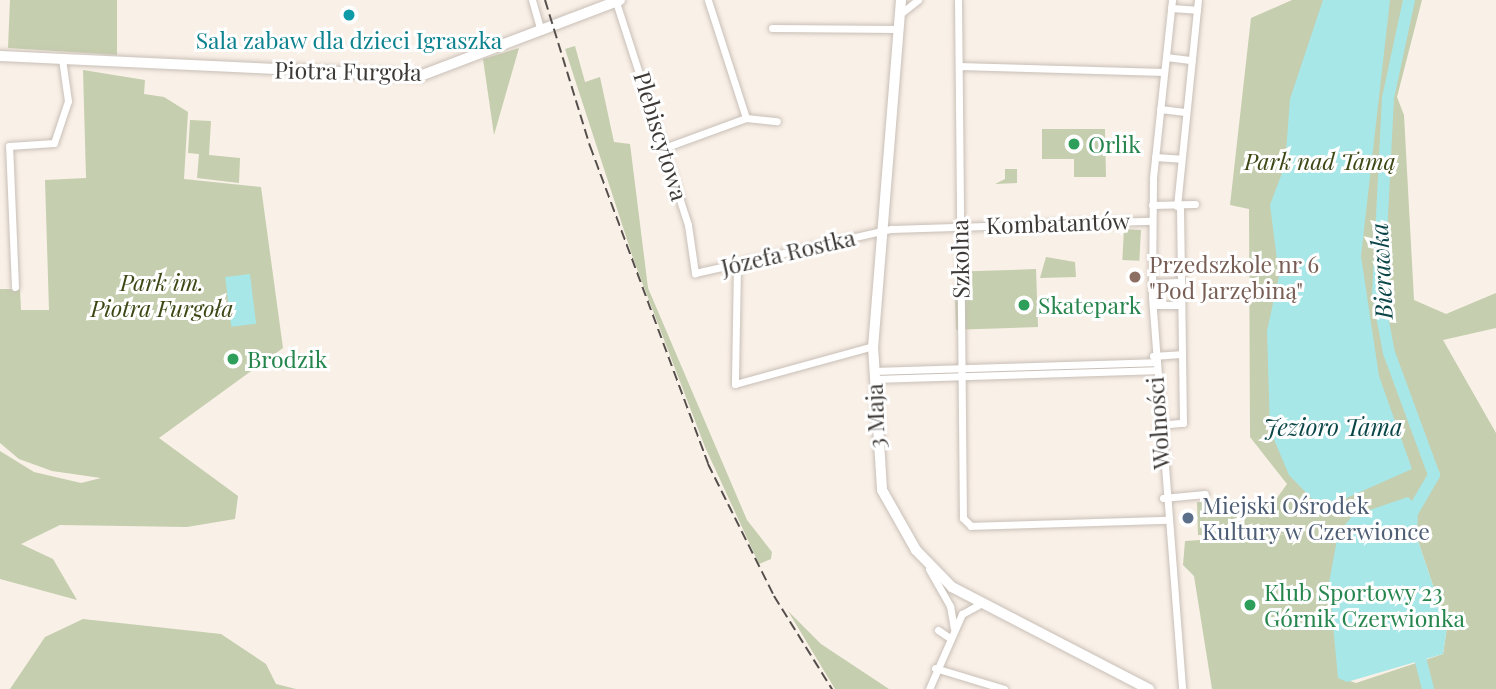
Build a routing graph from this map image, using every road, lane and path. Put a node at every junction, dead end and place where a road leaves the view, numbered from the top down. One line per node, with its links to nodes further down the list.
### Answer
1 (532, 0): 13 (street)
2 (708, 0): 22 (street)
3 (901, 0): 10 (main road, 3 Maja)
4 (918, 0): 10 (street)
5 (958, 0): 18 (street, Szkolna)
6 (1198, 0): 9 (street)
7 (618, 1): 13 (main road, Piotra Furgoła); 24 (street, Plebiscytowa)
8 (1172, 4): 9 (street); 15 (street, Wolności)
9 (1197, 10): 17 (street)
10 (900, 14): 12 (main road, 3 Maja)
11 (772, 28): 12 (street)
12 (899, 29): 32 (main road, 3 Maja)
13 (541, 31): 16 (main road, Piotra Furgoła)
14 (0, 56): 16 (main road, Piotra Furgoła)
15 (1166, 57): 17 (street); 19 (street, Wolności)
16 (62, 60): 37 (street)
17 (1192, 60): 21 (street)
18 (959, 66): 19 (street); 31 (street, Szkolna)
19 (1164, 72): 20 (street, Wolności)
20 (1160, 109): 21 (street); 25 (street, Wolności)
21 (1185, 112): 26 (street)
22 (746, 118): 23 (street); 24 (street)
23 (777, 121)
24 (664, 148): 34 (street, Plebiscytowa)
25 (1155, 157): 26 (street); 28 (street, Wolności)
26 (1181, 159): 29 (street)
27 (1195, 204): 29 (street)
28 (1152, 205): 29 (street); 30 (street, Wolności)
29 (1178, 206): 35 (street)
30 (1152, 221): 31 (street, Kombatantów); 36 (street, Wolności)
31 (960, 227): 32 (street, Kombatantów); 43 (street, Szkolna)
32 (881, 231): 33 (street, Józefa Rostka); 40 (main road, 3 Maja)
33 (737, 265): 34 (street, Józefa Rostka); 40 (street)
34 (695, 273)
35 (1178, 282): 36 (street); 39 (street)
36 (1152, 283): 38 (street, Wolności)
37 (15, 287)
38 (1153, 305): 39 (street); 42 (street, Wolności)
39 (1178, 305): 41 (street)
40 (873, 346): 44 (main road, 3 Maja)
41 (1180, 354): 42 (street); 45 (street)
42 (1154, 363): 43 (street); 45 (street, Wolności)
43 (962, 372): 44 (street); 48 (street, Szkolna)
44 (873, 375): 49 (main road, 3 Maja)
45 (1158, 425): 47 (street, Wolności)
46 (1205, 494): 47 (street)
47 (1163, 498): 48 (street, Wolności)
48 (1165, 520): 58 (street, Wolności)
49 (926, 562): 50 (main road, 3 Maja); 51 (street)
50 (982, 603): 51 (street); 57 (main road, 3 Maja)
51 (954, 629): 53 (street)
52 (938, 630): 53 (street)
53 (950, 638): 54 (street)
54 (935, 667): 55 (street); 56 (street)
55 (929, 689)
56 (1004, 689)
57 (1149, 689)
58 (1182, 689)

